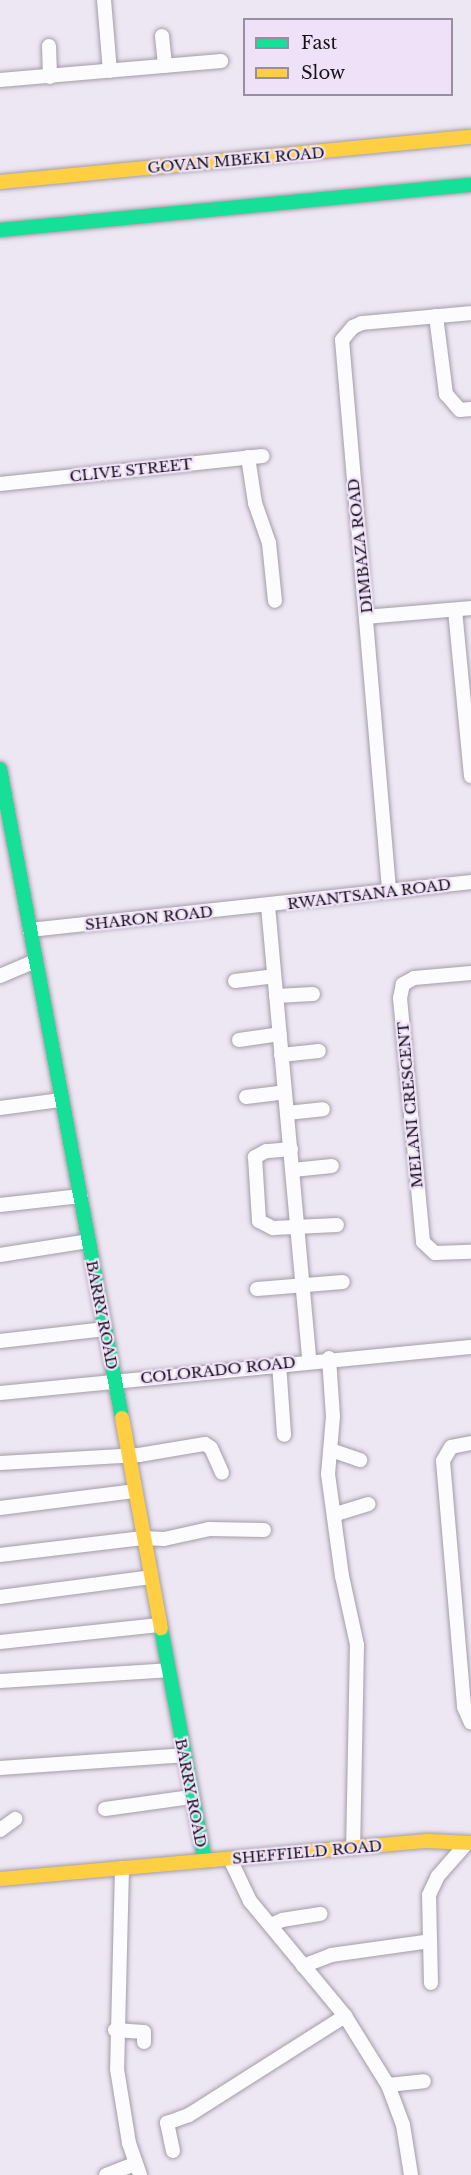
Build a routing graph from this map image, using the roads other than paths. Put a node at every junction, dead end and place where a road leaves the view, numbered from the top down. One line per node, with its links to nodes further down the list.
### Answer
1 (104, 0): 6 (street)
2 (162, 36): 5 (street)
3 (49, 46): 7 (street)
4 (221, 61): 5 (street)
5 (165, 66): 6 (street)
6 (110, 72): 7 (street)
7 (50, 77): 8 (street)
8 (0, 80)
9 (471, 137): 10 (street, GOVAN MBEKI ROAD)
10 (0, 182)
11 (471, 185): 12 (street)
12 (0, 230)
13 (471, 314): 14 (street, DIMBAZA ROAD)
14 (436, 316): 15 (street); 20 (street, DIMBAZA ROAD)
15 (471, 409)
16 (0, 484): 17 (street, CLIVE STREET)
17 (275, 601)
18 (471, 608): 19 (street)
19 (455, 610): 20 (street); 22 (street)
20 (366, 617): 24 (street, DIMBAZA ROAD)
21 (0, 769): 26 (street, BARRY ROAD)
22 (471, 776)
23 (471, 882): 24 (street, RWANTSANA ROAD)
24 (389, 889): 25 (street, RWANTSANA ROAD)
25 (268, 906): 26 (street, SHARON ROAD); 30 (street)
26 (30, 930): 27 (street, BARRY ROAD)
27 (36, 961): 29 (street); 40 (street, BARRY ROAD)
28 (471, 973): 52 (street, MELANI CRESCENT)
29 (0, 976)
30 (274, 976): 31 (street); 33 (street)
31 (235, 981)
32 (313, 994): 33 (street)
33 (276, 996): 34 (street)
34 (280, 1034): 35 (street); 37 (street)
35 (239, 1040)
36 (319, 1051): 37 (street)
37 (281, 1055): 38 (street)
38 (285, 1092): 39 (street); 43 (street)
39 (246, 1097)
40 (61, 1100): 41 (street); 47 (street, BARRY ROAD)
41 (0, 1108)
42 (323, 1109): 43 (street)
43 (287, 1113): 44 (street)
44 (291, 1149): 46 (street); 50 (street)
45 (332, 1166): 46 (street)
46 (293, 1170): 50 (street)
47 (80, 1196): 48 (street); 51 (street, BARRY ROAD)
48 (0, 1205)
49 (337, 1225): 50 (street)
50 (297, 1227): 55 (street)
51 (88, 1240): 53 (street); 57 (street, BARRY ROAD)
52 (471, 1252)
53 (0, 1255)
54 (343, 1282): 55 (street)
55 (303, 1285): 56 (street); 61 (street)
56 (257, 1289)
57 (105, 1329): 58 (street); 63 (street, BARRY ROAD)
58 (0, 1341)
59 (471, 1347): 60 (street, COLORADO ROAD)
60 (329, 1358): 61 (street, COLORADO ROAD); 67 (street)
61 (309, 1360): 62 (street, COLORADO ROAD)
62 (279, 1363): 63 (street, COLORADO ROAD); 65 (street)
63 (114, 1382): 64 (street, COLORADO ROAD); 68 (street, BARRY ROAD)
64 (0, 1393)
65 (284, 1436)
66 (471, 1443): 85 (street)
67 (332, 1450): 69 (street); 75 (street)
68 (127, 1455): 70 (street); 71 (street); 72 (street, BARRY ROAD)
69 (360, 1460)
70 (0, 1463)
71 (222, 1473)
72 (134, 1491): 74 (street); 77 (street, BARRY ROAD)
73 (369, 1504): 75 (street)
74 (0, 1508)
75 (336, 1514): 93 (street)
76 (264, 1530): 77 (street)
77 (143, 1538): 78 (street); 79 (street, BARRY ROAD)
78 (0, 1555)
79 (151, 1577): 80 (street); 81 (street, BARRY ROAD)
80 (0, 1597)
81 (159, 1625): 82 (street); 83 (street, BARRY ROAD)
82 (0, 1642)
83 (168, 1670): 84 (street); 86 (street, BARRY ROAD)
84 (0, 1681)
85 (471, 1723)
86 (184, 1755): 87 (street); 88 (street, BARRY ROAD)
87 (0, 1768)
88 (191, 1797): 89 (street); 95 (street, BARRY ROAD)
89 (105, 1809)
90 (15, 1820): 91 (street)
91 (0, 1830)
92 (469, 1843): 93 (street, SHEFFIELD ROAD); 100 (street)
93 (353, 1848): 94 (street, SHEFFIELD ROAD)
94 (230, 1859): 95 (street, SHEFFIELD ROAD); 99 (street)
95 (205, 1861): 96 (street, SHEFFIELD ROAD)
96 (122, 1868): 97 (street, SHEFFIELD ROAD); 104 (street)
97 (0, 1879)
98 (321, 1914): 99 (street)
99 (271, 1925): 101 (street)
100 (429, 1941): 101 (street); 102 (street)
101 (303, 1966): 103 (street)
102 (431, 1983)
103 (345, 2016): 107 (street); 108 (street)
104 (115, 2030): 105 (street); 109 (street)
105 (144, 2042)
106 (424, 2080): 107 (street)
107 (388, 2085): 111 (street)
108 (173, 2151)
109 (137, 2169): 110 (street)
110 (106, 2175)
111 (411, 2175)

